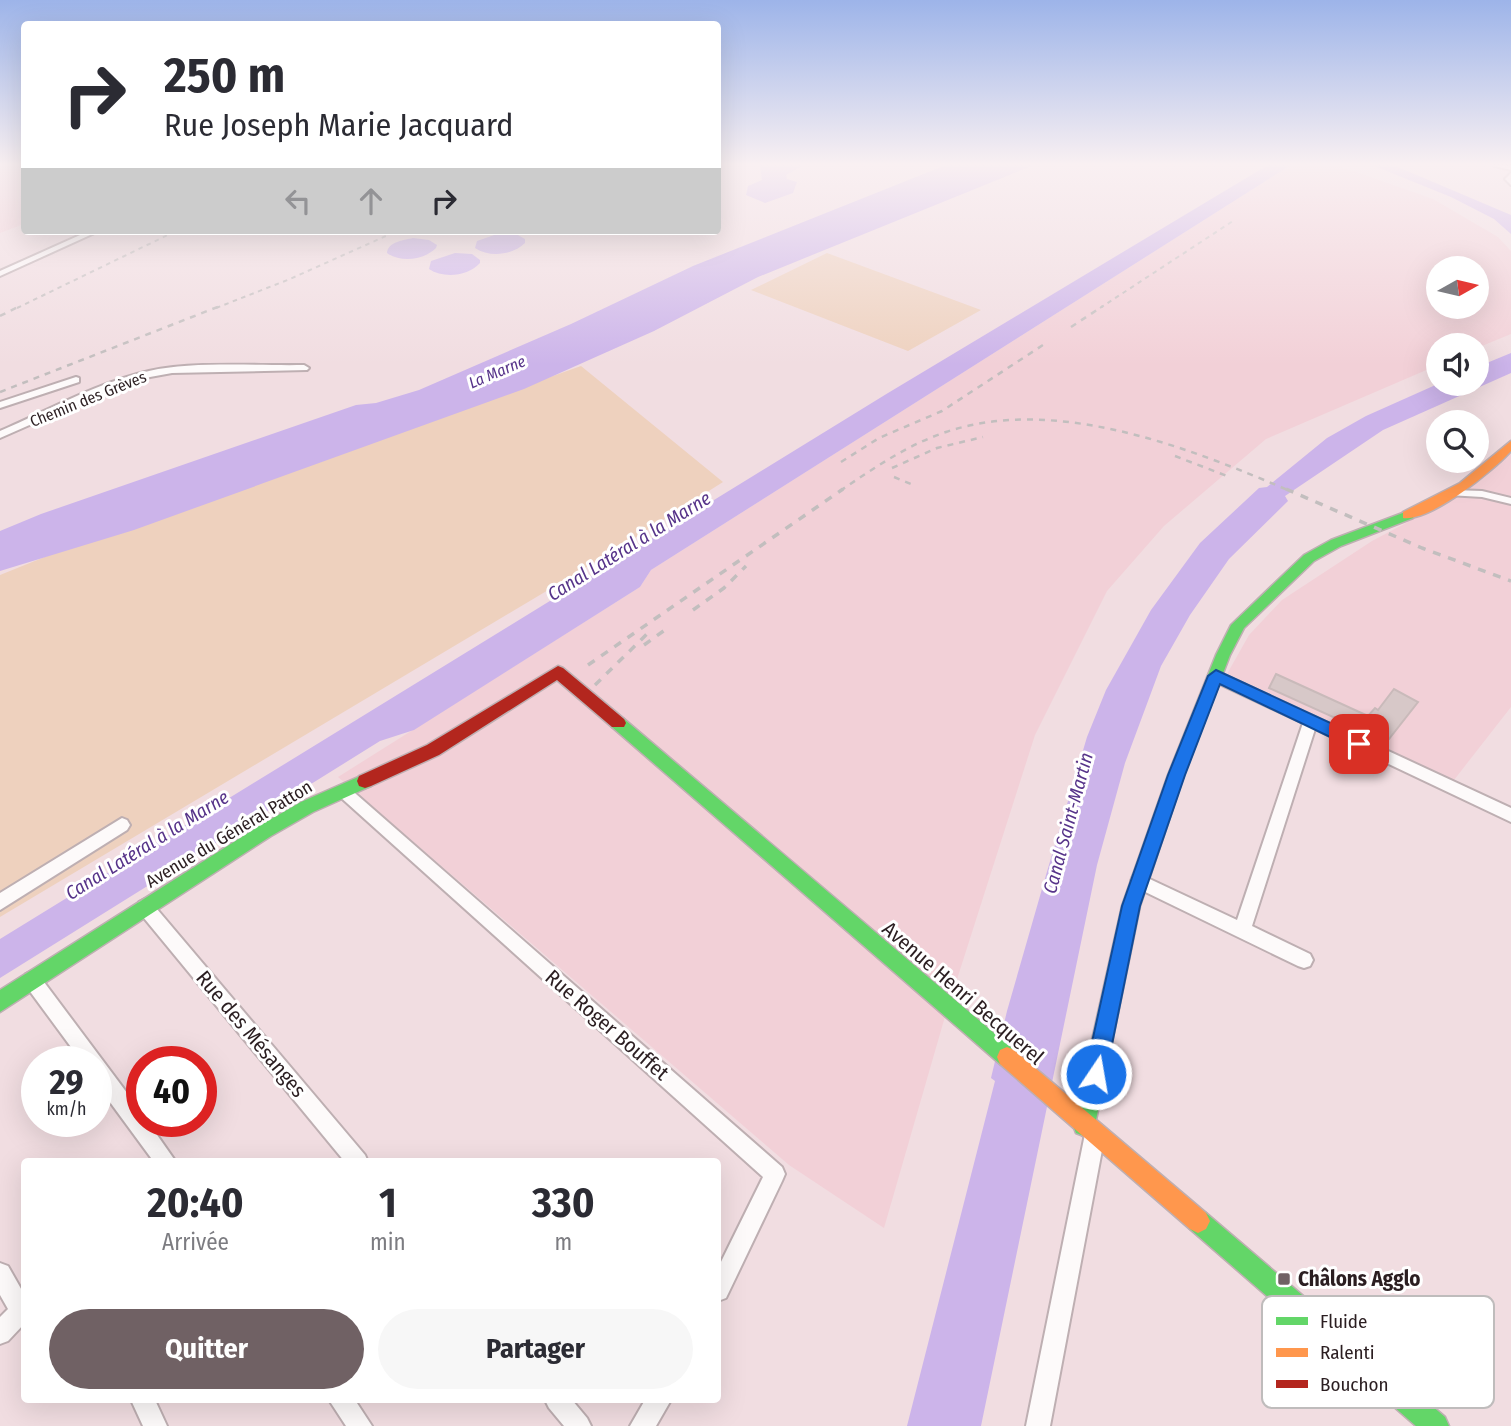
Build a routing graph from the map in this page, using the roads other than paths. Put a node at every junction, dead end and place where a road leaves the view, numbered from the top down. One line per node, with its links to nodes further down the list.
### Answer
1 (86, 235): 2 (street)
2 (0, 274)
3 (304, 368): 6 (street, Chemin des Grèves)
4 (76, 380): 5 (street)
5 (0, 405)
6 (0, 435)
7 (1511, 444): 8 (street)
8 (1452, 493): 9 (street); 11 (street)
9 (1511, 501)
10 (558, 672): 13 (street, Avenue du Général Patton); 25 (street, Avenue Henri Becquerel)
11 (1216, 676): 12 (street); 16 (street)
12 (1311, 721): 14 (street); 19 (street)
13 (343, 791): 18 (street, Avenue du Général Patton); 29 (street, Rue Roger Bouffet)
14 (1511, 815)
15 (122, 825): 17 (street)
16 (1139, 881): 19 (street); 25 (street)
17 (0, 902)
18 (145, 907): 21 (street, Avenue du Général Patton); 27 (street, Rue des Mésanges)
19 (1242, 930): 20 (street)
20 (1304, 960)
21 (32, 980): 22 (street, Avenue du Général Patton); 23 (street)
22 (0, 1002)
23 (81, 1046)
24 (112, 1089): 26 (street)
25 (1089, 1130): 30 (street, Avenue Henri Becquerel); 43 (street)
26 (163, 1158)
27 (355, 1158)
28 (0, 1274): 31 (street)
29 (721, 1284)
30 (1284, 1296)
31 (21, 1308)
32 (21, 1313): 33 (street)
33 (0, 1333)
34 (144, 1403): 39 (street)
35 (343, 1403): 40 (street)
36 (560, 1403): 41 (street)
37 (657, 1403): 42 (street)
38 (1415, 1408): 44 (street, Avenue Henri Becquerel)
39 (155, 1426)
40 (360, 1426)
41 (579, 1426)
42 (642, 1426)
43 (1038, 1426)
44 (1436, 1426)

